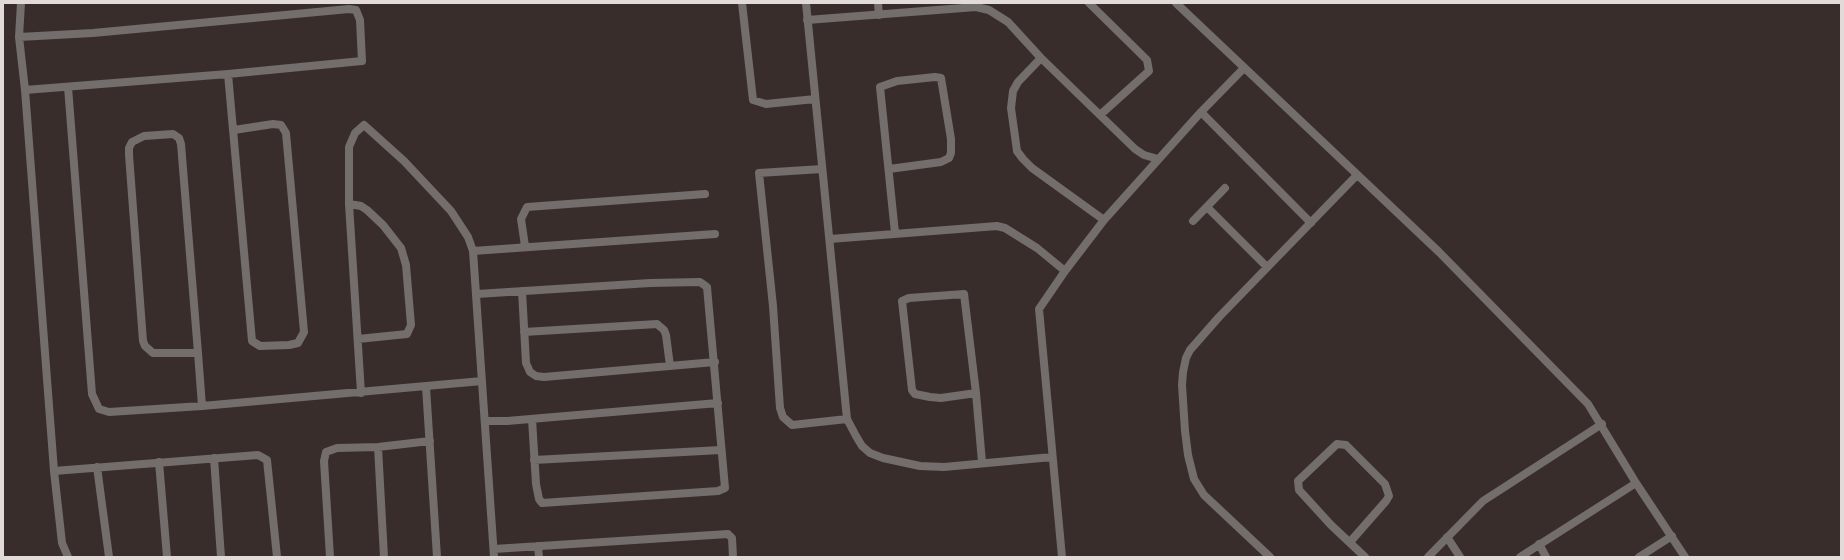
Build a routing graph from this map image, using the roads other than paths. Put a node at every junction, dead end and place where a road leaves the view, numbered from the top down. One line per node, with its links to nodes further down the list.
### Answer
1 (21, 3): 9 (street)
2 (742, 3): 15 (street)
3 (806, 3): 8 (street)
4 (878, 3): 7 (street)
5 (1088, 3): 17 (street)
6 (1176, 3): 11 (street)
7 (879, 16): 8 (street); 10 (street)
8 (807, 20): 15 (street)
9 (19, 37): 12 (street); 14 (street)
10 (1041, 58): 17 (street); 27 (street)
11 (1244, 68): 16 (street); 22 (street)
12 (228, 74): 13 (street); 18 (street)
13 (68, 87): 14 (street); 49 (street)
14 (25, 90): 63 (street)
15 (815, 99): 20 (street)
16 (1201, 112): 19 (street); 29 (street)
17 (1100, 115): 19 (street)
18 (234, 130): 18 (street)
19 (1158, 159): 27 (street)
20 (822, 169): 32 (street); 51 (street)
21 (889, 169): 21 (street); 30 (street)
22 (1357, 175): 29 (street); 53 (street)
23 (1225, 188): 26 (street)
24 (705, 194): 33 (street)
25 (349, 204): 34 (street); 40 (street); 40 (street)
26 (1207, 207): 28 (street); 35 (street)
27 (1104, 220): 36 (street)
28 (1193, 221)
29 (1311, 223): 35 (street)
30 (895, 233): 32 (street); 36 (street)
31 (715, 234): 33 (street)
32 (830, 239): 51 (street)
33 (525, 246): 34 (street)
34 (473, 251): 38 (street)
35 (1267, 267): 82 (street)
36 (1064, 271): 57 (street)
37 (522, 291): 38 (street); 39 (street); 42 (street)
38 (477, 294): 44 (street)
39 (524, 332): 43 (street); 43 (street)
40 (358, 339): 46 (street)
41 (198, 353): 41 (street); 49 (street)
42 (715, 362): 43 (street); 48 (street)
43 (670, 366)
44 (482, 381): 45 (street); 52 (street)
45 (426, 387): 46 (street); 54 (street)
46 (361, 393): 49 (street)
47 (976, 393): 47 (street); 61 (street)
48 (718, 403): 50 (street); 56 (street)
49 (202, 406)
50 (532, 419): 52 (street); 59 (street)
51 (847, 419): 61 (street)
52 (485, 421): 70 (street)
53 (1602, 424): 64 (street); 66 (street)
54 (430, 441): 55 (street); 78 (street)
55 (378, 447): 76 (street); 77 (street)
56 (721, 450): 59 (street); 59 (street)
57 (1052, 457): 61 (street); 81 (street)
58 (214, 458): 60 (street); 74 (street); 75 (street)
59 (534, 460)
60 (159, 462): 62 (street); 73 (street)
61 (982, 462)
62 (98, 467): 63 (street); 72 (street)
63 (54, 471): 71 (street)
64 (1636, 483): 65 (street); 68 (street)
65 (1672, 536): 88 (street); 89 (street)
66 (1447, 537): 84 (street); 85 (street)
67 (1350, 542): 67 (street); 83 (street)
68 (1539, 544): 86 (street); 87 (street)
69 (538, 546): 70 (street); 79 (street); 80 (street)
70 (494, 553)
71 (68, 557)
72 (109, 557)
73 (167, 557)
74 (221, 557)
75 (277, 557)
76 (330, 557)
77 (384, 557)
78 (437, 557)
79 (539, 557)
80 (733, 557)
81 (1062, 557)
82 (1270, 557)
83 (1365, 557)
84 (1428, 557)
85 (1460, 557)
86 (1520, 557)
87 (1546, 557)
88 (1639, 557)
89 (1685, 557)

